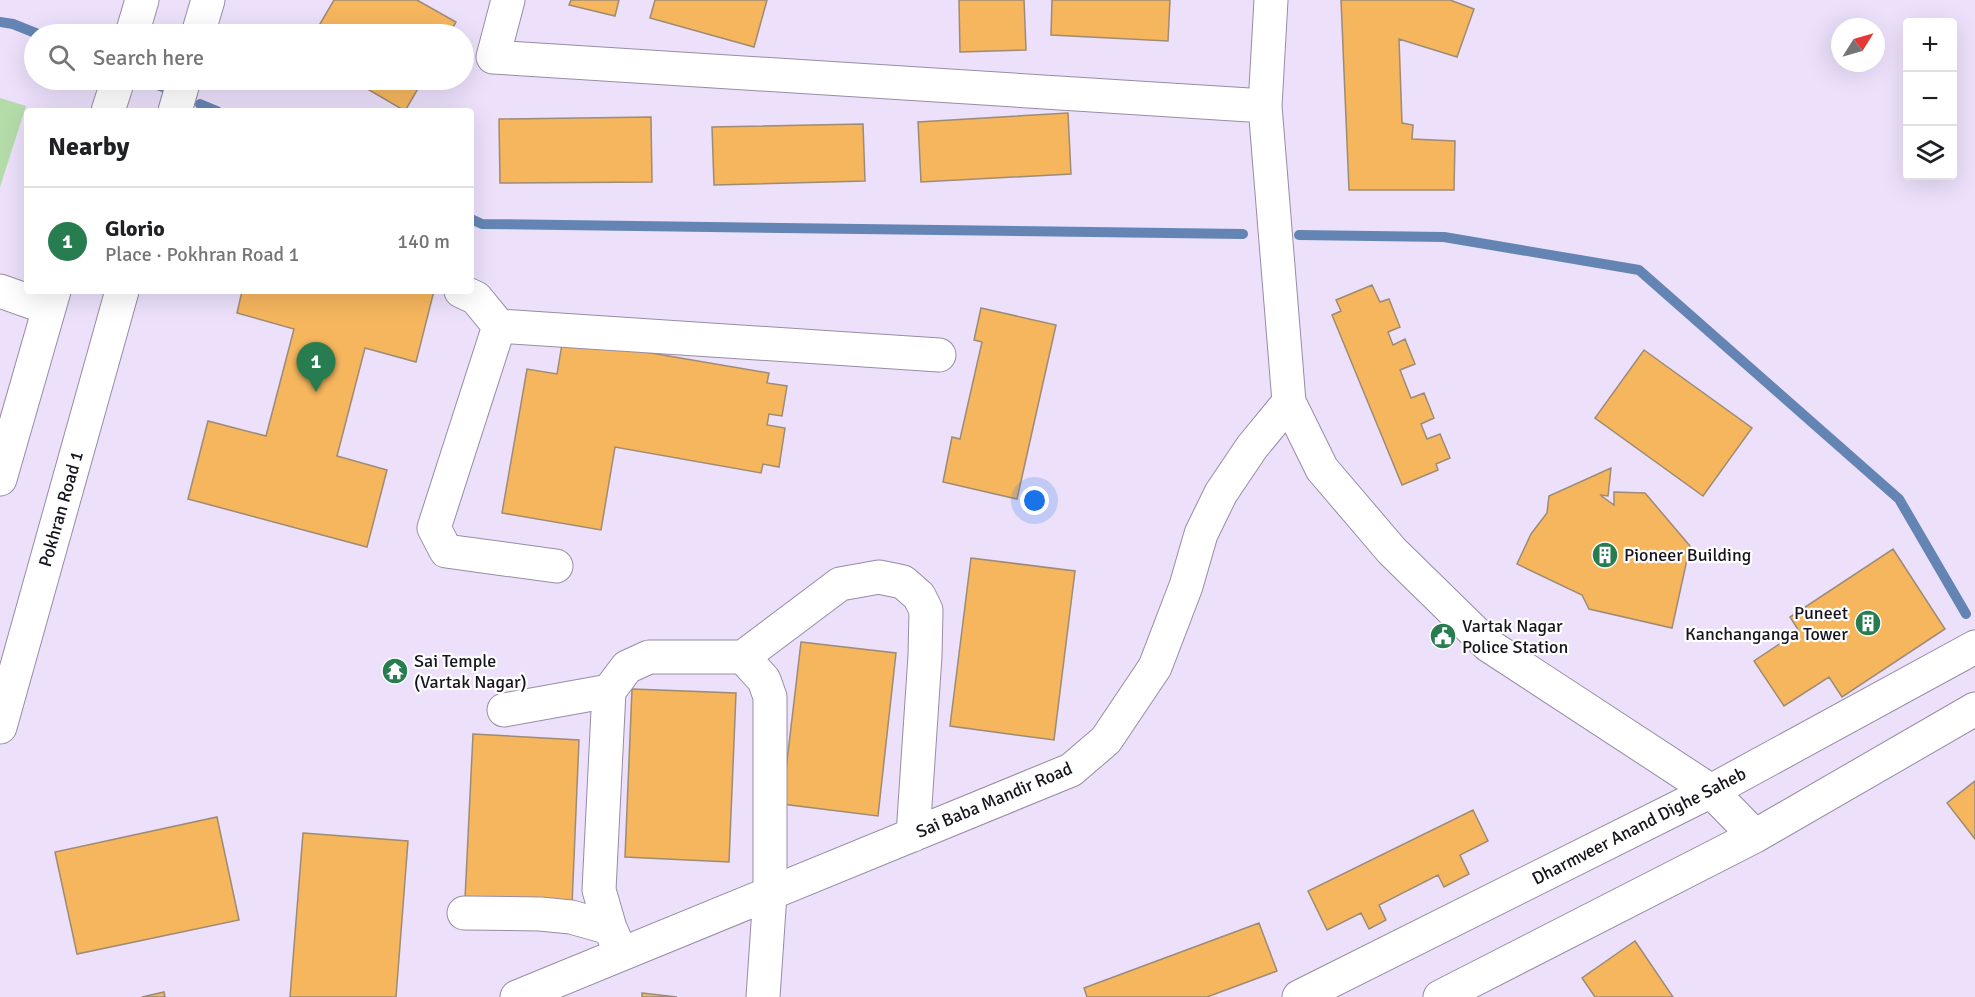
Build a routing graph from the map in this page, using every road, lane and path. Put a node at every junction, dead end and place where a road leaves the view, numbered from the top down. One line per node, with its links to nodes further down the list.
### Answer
1 (142, 0): 5 (street)
2 (208, 0): 6 (street)
3 (508, 0): 9 (street)
4 (1271, 0): 9 (street)
5 (135, 24)
6 (201, 24)
7 (115, 90): 10 (street)
8 (181, 90): 11 (street)
9 (1265, 106): 18 (street)
10 (109, 108)
11 (176, 108)
12 (0, 291): 15 (street)
13 (122, 294): 26 (street, Pokhran Road 1)
14 (467, 294): 16 (street)
15 (51, 300): 19 (street)
16 (499, 326): 17 (street); 20 (street)
17 (939, 355)
18 (1289, 402): 27 (street); 28 (street, Sai Baba Mandir Road)
19 (0, 479)
20 (556, 566)
21 (1975, 647): 27 (street, Dharmveer Anand Dighe Saheb)
22 (743, 657): 23 (street); 28 (street); 30 (street)
23 (609, 691): 25 (street); 32 (street)
24 (1975, 709): 29 (street)
25 (504, 710)
26 (0, 727)
27 (1711, 791): 29 (street); 35 (street, Dharmveer Anand Dighe Saheb)
28 (912, 835): 30 (street, Sai Baba Mandir Road)
29 (1755, 836): 36 (street)
30 (770, 894): 32 (street, Sai Baba Mandir Road); 34 (street)
31 (464, 913): 32 (street)
32 (615, 940): 33 (street, Sai Baba Mandir Road)
33 (517, 997)
34 (763, 997)
35 (1299, 997)
36 (1440, 997)

